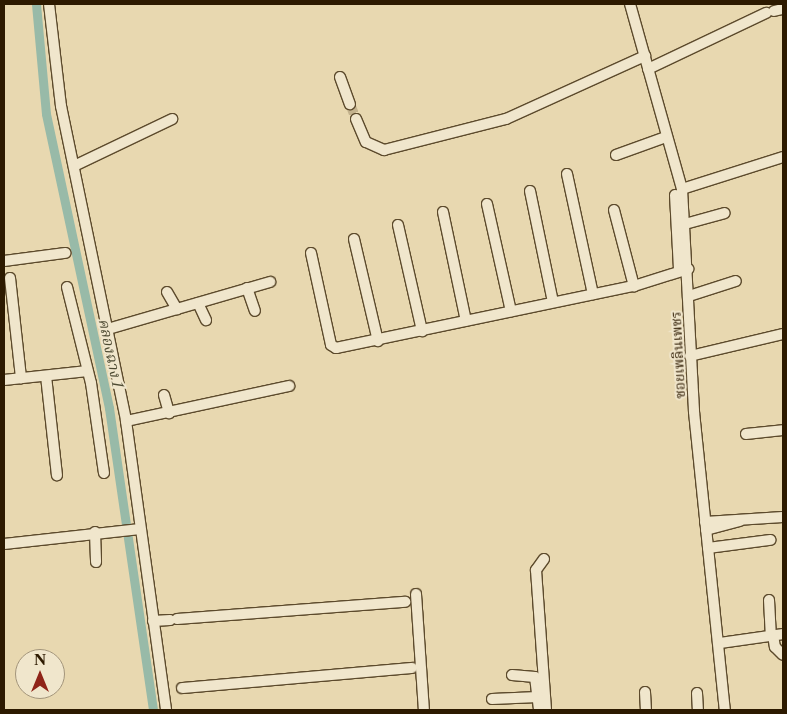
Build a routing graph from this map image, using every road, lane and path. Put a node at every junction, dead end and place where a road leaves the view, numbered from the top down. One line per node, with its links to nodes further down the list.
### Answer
1 (49, 4): 13 (street)
2 (630, 4): 4 (street, ซอยเพลินเพชร)
3 (775, 11): 5 (street)
4 (644, 56): 5 (street, ซอยเพลินเพชร); 9 (street)
5 (648, 69): 10 (street, ซอยเพลินเพชร)
6 (340, 77): 7 (street)
7 (350, 104)
8 (172, 119): 13 (street)
9 (356, 119)
10 (666, 137): 11 (street); 16 (street, ซอยเพลินเพชร)
11 (616, 156)
12 (783, 157): 16 (street)
13 (74, 166): 44 (street)
14 (567, 174): 35 (street)
15 (530, 191): 37 (street)
16 (678, 192): 21 (street, ซอยเพลินเพชร); 27 (street)
17 (487, 204): 41 (street)
18 (614, 210): 31 (street)
19 (444, 212): 43 (street)
20 (726, 213): 21 (street)
21 (685, 224): 27 (street, ซอยเพลินเพชร)
22 (398, 225): 45 (street)
23 (354, 239): 47 (street)
24 (65, 253): 26 (street)
25 (311, 253): 47 (street)
26 (4, 261)
27 (685, 271): 31 (street); 36 (street, ซอยเพลินเพชร)
28 (10, 278): 51 (street)
29 (270, 282): 33 (street)
30 (736, 282): 36 (street)
31 (634, 286): 35 (street)
32 (67, 287): 49 (street)
33 (247, 288): 38 (street); 40 (street)
34 (167, 292): 39 (street)
35 (593, 294): 37 (street)
36 (689, 296): 48 (street, ซอยเพลินเพชร)
37 (553, 302): 41 (street)
38 (198, 303): 39 (street); 42 (street)
39 (176, 309): 44 (street)
40 (255, 311)
41 (511, 311): 43 (street)
42 (206, 320)
43 (466, 321): 45 (street)
44 (108, 329): 56 (street)
45 (422, 331): 47 (street)
46 (782, 337): 48 (street)
47 (378, 341)
48 (690, 356): 62 (street, ซอยเพลินเพชร)
49 (88, 371): 50 (street); 59 (street)
50 (46, 376): 51 (street); 60 (street)
51 (21, 378): 52 (street)
52 (4, 380)
53 (289, 386): 55 (street)
54 (164, 396): 55 (street)
55 (169, 412): 56 (street)
56 (126, 422): 63 (street)
57 (783, 430): 58 (street)
58 (746, 434)
59 (104, 473)
60 (56, 475)
61 (783, 517): 62 (street)
62 (705, 526): 67 (street, ซอยเพลินเพชร)
63 (138, 529): 64 (street); 73 (street)
64 (95, 532): 66 (street); 69 (street)
65 (770, 540): 67 (street)
66 (4, 544)
67 (708, 548): 75 (street, ซอยเพลินเพชร)
68 (544, 558): 83 (street)
69 (96, 562)
70 (416, 594): 85 (street)
71 (769, 600): 74 (street)
72 (405, 602): 73 (street)
73 (153, 621): 79 (street)
74 (776, 635): 75 (street); 76 (street)
75 (720, 643): 88 (street, ซอยเพลินเพชร)
76 (783, 654)
77 (412, 668): 79 (street)
78 (512, 674): 83 (street)
79 (163, 689): 84 (street)
80 (645, 692): 86 (street)
81 (697, 693): 87 (street)
82 (492, 699): 83 (street)
83 (540, 707)
84 (166, 710)
85 (424, 710)
86 (646, 710)
87 (698, 710)
88 (725, 710)

